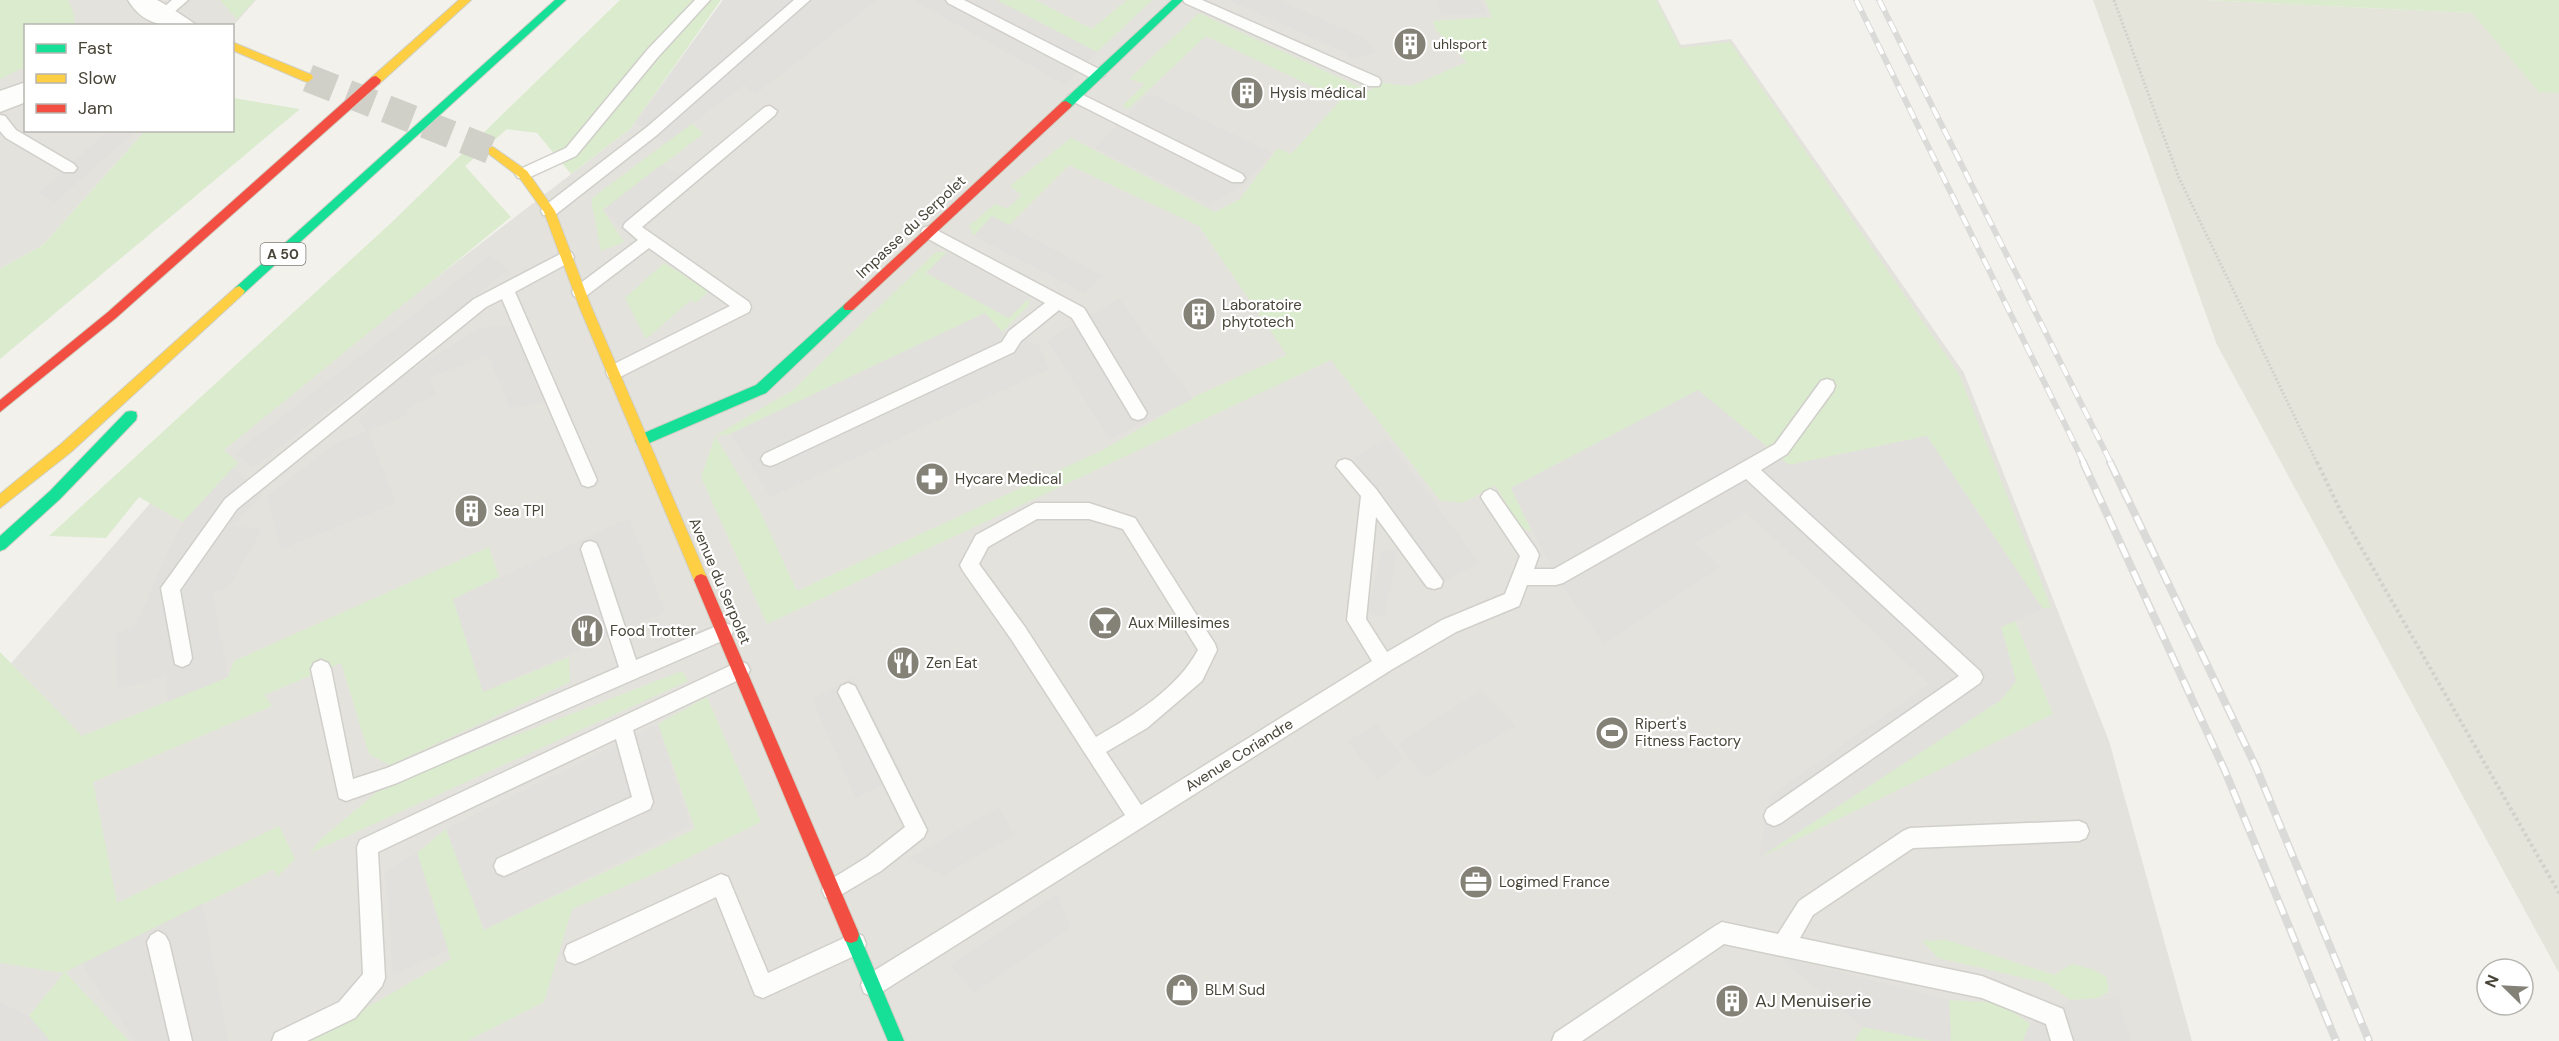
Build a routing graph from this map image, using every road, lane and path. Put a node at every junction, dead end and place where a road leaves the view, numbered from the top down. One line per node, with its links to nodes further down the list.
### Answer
1 (141, 0): 10 (street)
2 (466, 0): 36 (main road)
3 (561, 0): 26 (main road, A 50)
4 (703, 0): 22 (lane)
5 (804, 0): 24 (lane)
6 (953, 0): 12 (lane)
7 (1178, 0): 12 (main road, Impasse du Serpolet)
8 (1190, 0): 14 (lane)
9 (2114, 0): 64 (path)
10 (168, 17)
11 (234, 47): 13 (main road)
12 (1098, 75): 16 (main road, Impasse du Serpolet)
13 (308, 78)
14 (1374, 82)
15 (24, 92): 17 (street)
16 (1075, 96): 23 (lane); 25 (main road, Impasse du Serpolet)
17 (0, 102)
18 (770, 111): 27 (lane)
19 (0, 120): 21 (lane)
20 (493, 151): 22 (main road, Avenue du Serpolet)
21 (69, 168)
22 (523, 174): 24 (main road, Avenue du Serpolet)
23 (1237, 178)
24 (549, 211): 28 (main road, Avenue du Serpolet)
25 (929, 232): 31 (lane); 38 (main road, Impasse du Serpolet)
26 (306, 233): 32 (main road); 45 (main road, A 50)
27 (649, 240): 30 (lane); 33 (lane)
28 (566, 257): 29 (lane); 30 (main road, Avenue du Serpolet)
29 (506, 289): 42 (lane); 51 (lane)
30 (580, 292): 33 (main road, Avenue du Serpolet)
31 (1056, 303): 37 (lane); 39 (lane)
32 (193, 352)
33 (614, 372): 38 (main road, Avenue du Serpolet)
34 (1827, 386): 41 (lane)
35 (144, 402): 46 (main road)
36 (0, 406)
37 (1138, 413)
38 (642, 440): 50 (main road, Avenue du Serpolet)
39 (770, 459)
40 (1345, 466): 43 (lane)
41 (1748, 469): 48 (lane); 59 (lane)
42 (588, 480)
43 (1370, 494): 49 (lane); 52 (lane)
44 (1490, 497): 48 (lane, Avenue Coriandre)
45 (0, 502)
46 (0, 545)
47 (590, 549): 55 (lane)
48 (1522, 577): 52 (lane, Avenue Coriandre)
49 (1434, 581)
50 (724, 631): 54 (main road, Avenue du Serpolet); 55 (lane)
51 (182, 658)
52 (1384, 664): 60 (lane, Avenue Coriandre)
53 (321, 669): 55 (lane)
54 (740, 670): 57 (lane); 63 (main road, Avenue du Serpolet)
55 (630, 671)
56 (848, 692): 63 (lane)
57 (622, 725): 62 (lane); 71 (lane)
58 (1093, 749): 58 (lane); 60 (lane)
59 (1774, 816)
60 (1138, 818): 69 (lane, Avenue Coriandre)
61 (2079, 831): 67 (lane)
62 (504, 866)
63 (832, 890): 66 (main road, Avenue du Serpolet)
64 (2559, 893)
65 (158, 942): 70 (lane)
66 (855, 944): 68 (lane); 69 (main road, Avenue du Serpolet)
67 (1783, 946): 73 (lane); 74 (lane)
68 (575, 953)
69 (872, 985): 72 (main road, Avenue du Serpolet)
70 (181, 1041)
71 (283, 1041)
72 (896, 1041)
73 (1563, 1041)
74 (2062, 1041)

